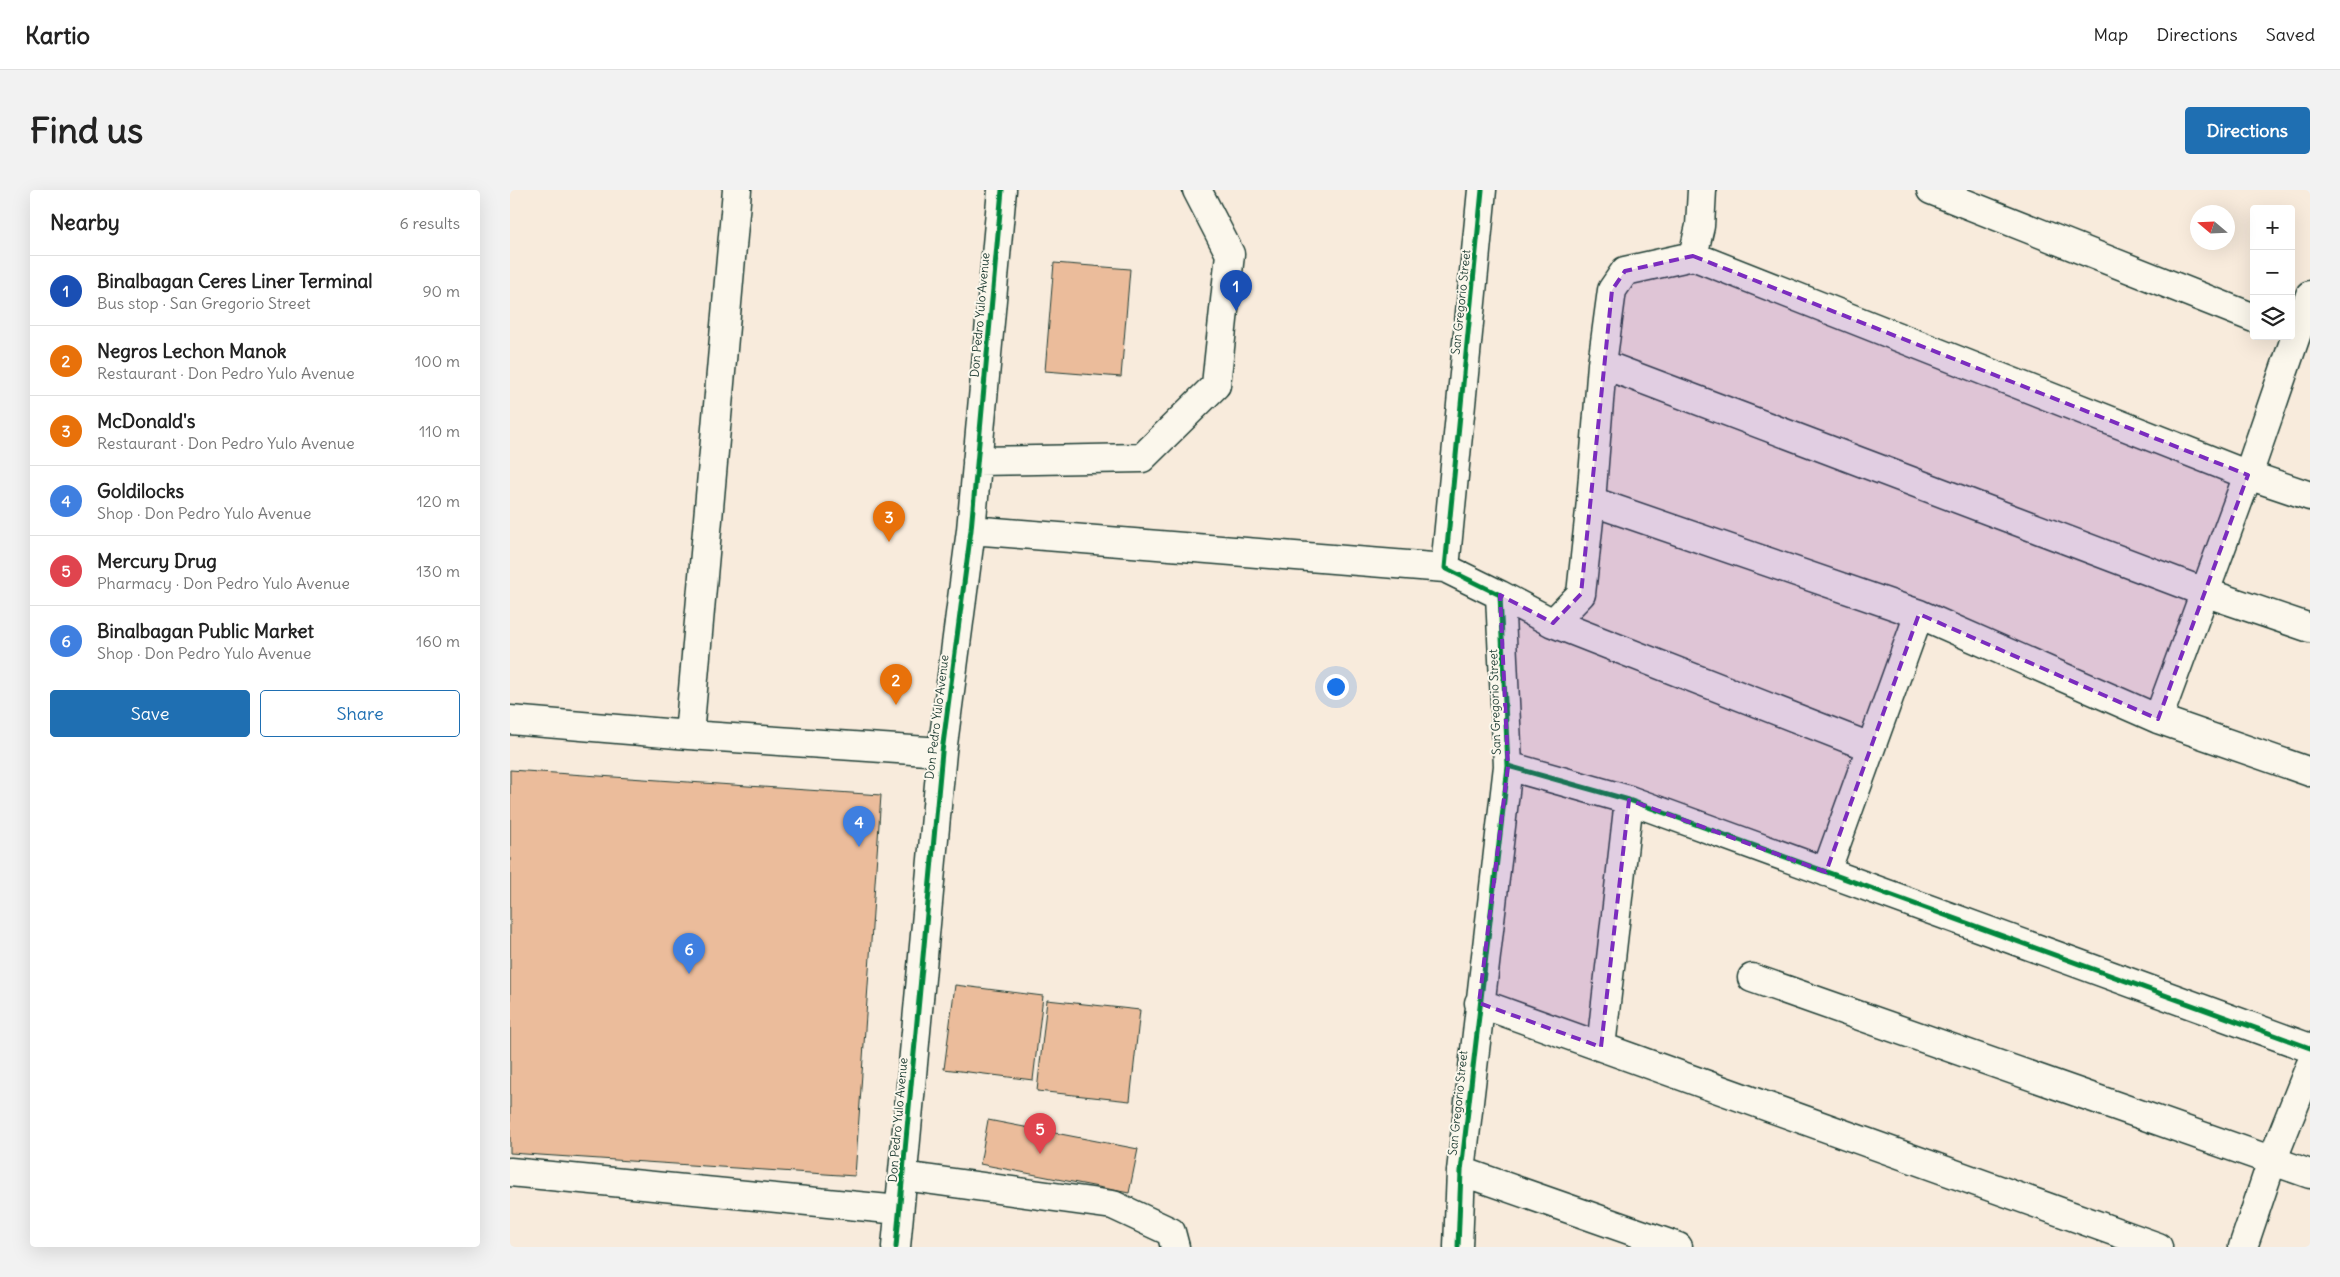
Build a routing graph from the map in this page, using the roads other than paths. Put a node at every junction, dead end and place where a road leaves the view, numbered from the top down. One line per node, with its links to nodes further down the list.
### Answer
1 (737, 190): 25 (street)
2 (1002, 190): 12 (street, Don Pedro Yulo Avenue)
3 (1197, 190): 12 (street)
4 (1482, 190): 17 (street, San Gregorio Street)
5 (1702, 190): 7 (street)
6 (1931, 190): 9 (street)
7 (1693, 256): 11 (street); 13 (street)
8 (2310, 295): 10 (street)
9 (2250, 316)
10 (2299, 336): 13 (street)
11 (1602, 364): 15 (street); 18 (street)
12 (977, 461): 16 (street, Don Pedro Yulo Avenue)
13 (2248, 475): 14 (street); 18 (street)
14 (2310, 496)
15 (1591, 501): 20 (street); 21 (street)
16 (971, 530): 17 (street); 27 (street, Don Pedro Yulo Avenue)
17 (1445, 568): 19 (street)
18 (2204, 592): 22 (street); 23 (street)
19 (1500, 595): 21 (street); 28 (street, San Gregorio Street)
20 (1919, 614): 23 (street); 26 (street)
21 (1554, 623): 26 (street)
22 (2310, 628)
23 (2158, 719): 29 (street)
24 (510, 720): 25 (street)
25 (689, 736): 27 (street)
26 (1870, 747): 31 (street)
27 (942, 752): 41 (street, Don Pedro Yulo Avenue)
28 (1508, 766): 30 (street); 33 (street, San Gregorio Street)
29 (2310, 772)
30 (1629, 800): 31 (street); 34 (street)
31 (1826, 872): 35 (street)
32 (1752, 978): 37 (street)
33 (1479, 1003): 34 (street); 38 (street, San Gregorio Street)
34 (1601, 1047): 47 (street)
35 (2310, 1048)
36 (2310, 1066): 37 (street)
37 (2272, 1161): 40 (street); 48 (street)
38 (1461, 1171): 45 (street, San Gregorio Street); 46 (street)
39 (510, 1172): 42 (street)
40 (2310, 1174)
41 (903, 1176): 42 (street, Don Pedro Yulo Avenue); 44 (street)
42 (899, 1210): 43 (street, Don Pedro Yulo Avenue)
43 (896, 1247)
44 (1175, 1247)
45 (1458, 1247)
46 (1678, 1247)
47 (2158, 1247)
48 (2243, 1247)

